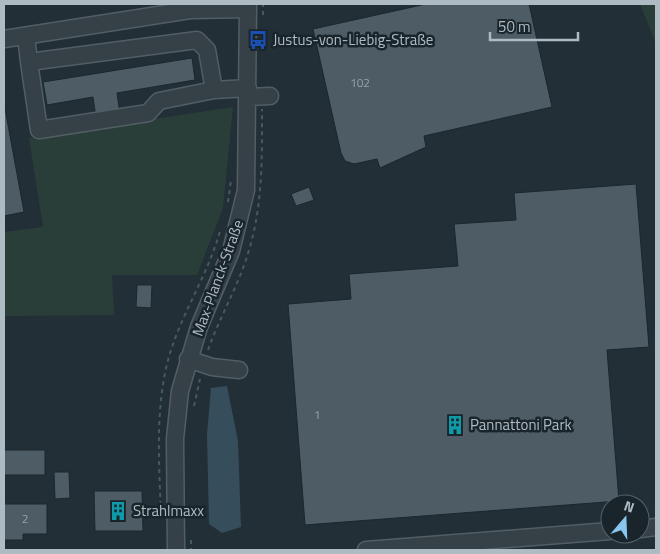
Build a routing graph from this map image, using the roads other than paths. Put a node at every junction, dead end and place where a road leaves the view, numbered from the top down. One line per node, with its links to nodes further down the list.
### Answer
1 (248, 6): 2 (street); 6 (street, Max-Planck-Straße)
2 (26, 36): 3 (street); 4 (street)
3 (4, 39)
4 (29, 62): 5 (street); 5 (street)
5 (214, 90): 6 (street)
6 (248, 93): 7 (street); 8 (street, Max-Planck-Straße)
7 (270, 96)
8 (188, 359): 9 (street); 12 (street, Max-Planck-Straße)
9 (240, 370)
10 (600, 533): 11 (street)
11 (536, 544): 13 (street)
12 (176, 550)
13 (366, 550)

